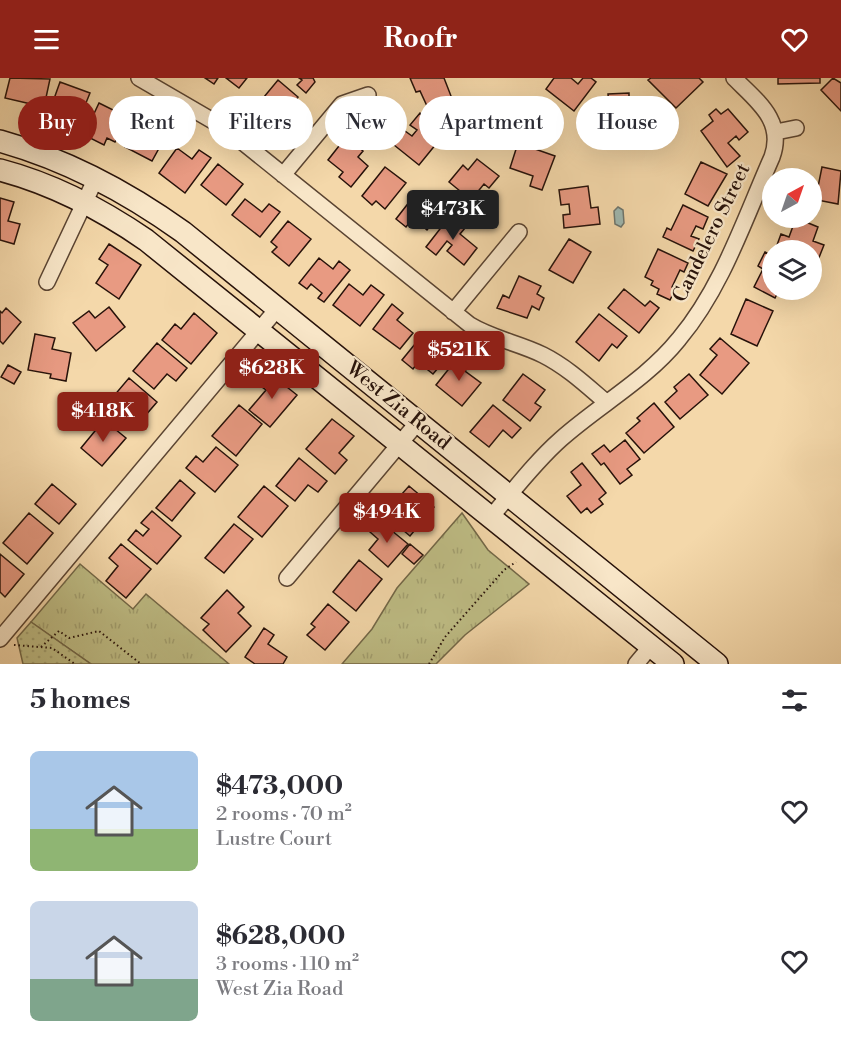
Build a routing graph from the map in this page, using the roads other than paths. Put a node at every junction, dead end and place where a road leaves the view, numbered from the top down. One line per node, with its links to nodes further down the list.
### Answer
1 (139, 78): 8 (street)
2 (734, 78): 5 (street)
3 (368, 95): 8 (street)
4 (796, 128): 5 (street)
5 (776, 132): 16 (street, Candelero Street)
6 (0, 141): 9 (main road, West Zia Road)
7 (0, 170): 10 (main road, West Zia Road)
8 (283, 175): 14 (street)
9 (96, 177): 10 (street); 13 (main road, West Zia Road)
10 (85, 203): 12 (street); 15 (main road, West Zia Road)
11 (519, 232): 14 (street)
12 (47, 282)
13 (278, 309): 15 (street); 17 (main road, West Zia Road)
14 (453, 312): 16 (street)
15 (260, 330): 18 (main road, West Zia Road); 24 (street)
16 (607, 403): 19 (street, Candelero Street)
17 (418, 422): 18 (street); 19 (main road, West Zia Road)
18 (400, 444): 20 (main road, West Zia Road); 22 (street)
19 (509, 496): 20 (street, Candelero Street); 23 (main road, West Zia Road)
20 (491, 516): 21 (main road, West Zia Road)
21 (563, 575): 23 (main road); 25 (main road, West Zia Road)
22 (287, 578)
23 (669, 625): 29 (main road, West Zia Road)
24 (0, 638)
25 (651, 646): 26 (street); 27 (main road, West Zia Road); 28 (main road)
26 (636, 664)
27 (673, 664)
28 (699, 664)
29 (717, 664)

